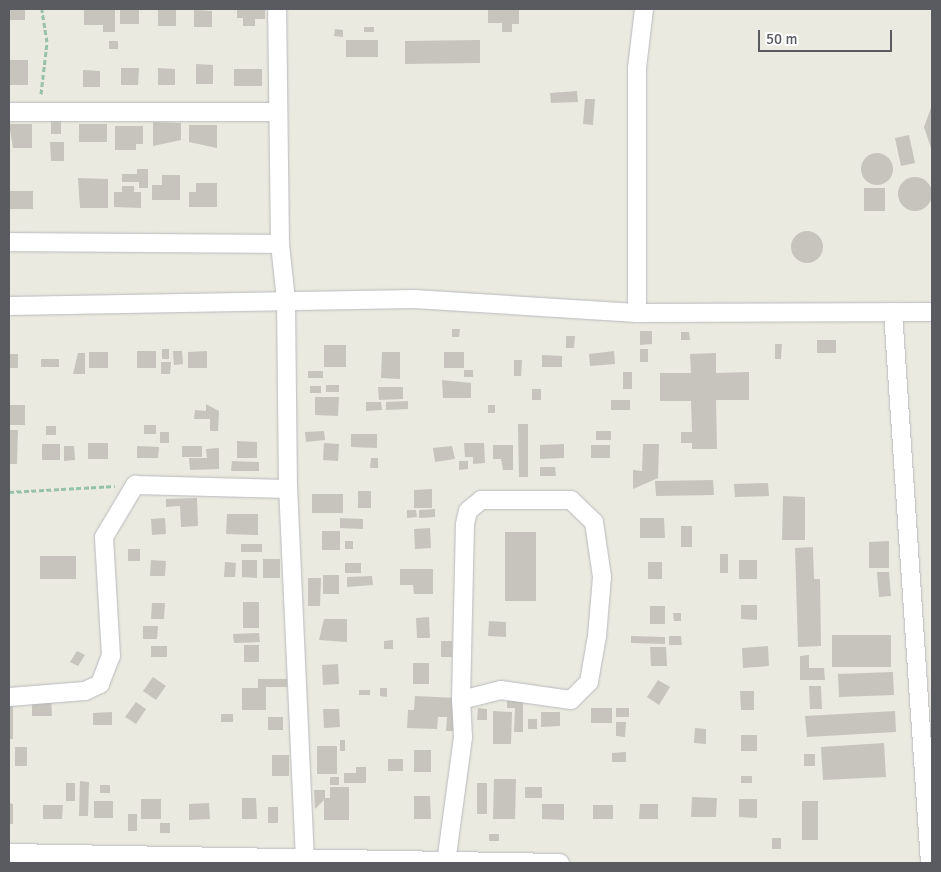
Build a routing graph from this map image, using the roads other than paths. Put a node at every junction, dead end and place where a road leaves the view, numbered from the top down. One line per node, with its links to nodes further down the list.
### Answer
1 (277, 9): 4 (street)
2 (644, 9): 11 (street)
3 (9, 112): 4 (street)
4 (276, 112): 6 (street)
5 (9, 242): 6 (street)
6 (280, 244): 7 (street)
7 (286, 300): 8 (street); 11 (street); 12 (street)
8 (9, 306)
9 (893, 312): 10 (street); 11 (street); 20 (street)
10 (932, 312)
11 (637, 314)
12 (288, 490): 13 (street); 16 (street)
13 (9, 697)
14 (462, 700): 14 (street); 18 (street)
15 (9, 853): 16 (street)
16 (305, 861): 17 (street)
17 (364, 863): 18 (street)
18 (446, 863): 19 (street)
19 (560, 863)
20 (930, 863)

